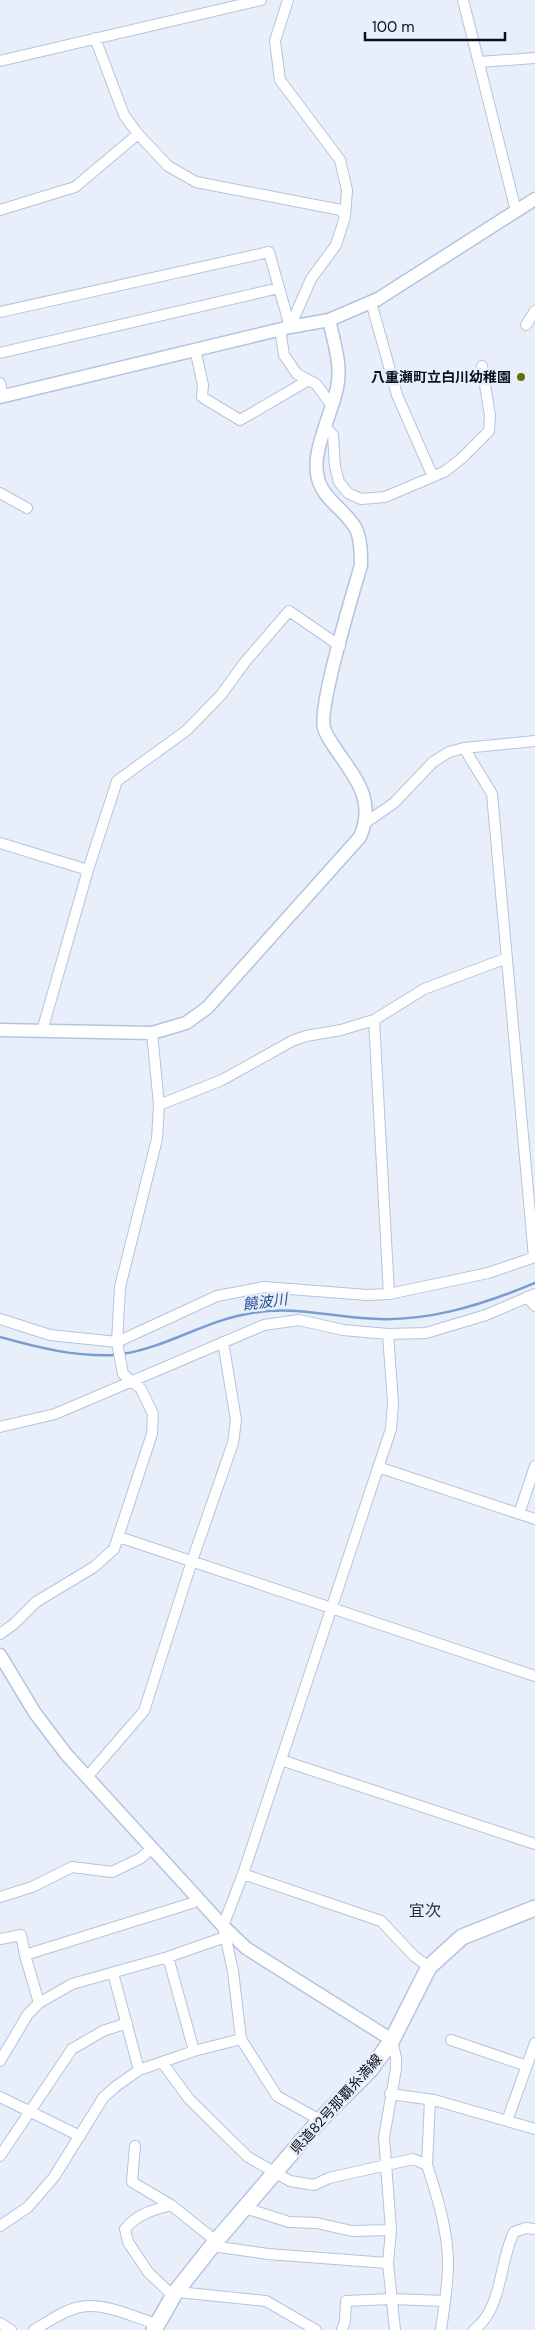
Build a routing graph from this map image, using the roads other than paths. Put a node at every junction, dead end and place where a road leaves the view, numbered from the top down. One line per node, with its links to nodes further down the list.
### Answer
1 (261, 0): 4 (street)
2 (288, 0): 12 (street)
3 (463, 0): 7 (street)
4 (95, 38): 6 (street); 8 (street)
5 (535, 58): 7 (street)
6 (0, 61)
7 (479, 62): 11 (street)
8 (138, 134): 10 (street); 12 (street)
9 (535, 199): 11 (street)
10 (0, 210)
11 (516, 211): 14 (street)
12 (345, 217): 19 (street)
13 (279, 288): 16 (street); 19 (street); 21 (street)
14 (371, 302): 17 (street); 27 (street)
15 (535, 311): 18 (street)
16 (0, 312)
17 (329, 320): 19 (street); 25 (street)
18 (526, 325)
19 (285, 328): 20 (street); 23 (street)
20 (195, 350): 23 (street); 24 (street)
21 (0, 353)
22 (482, 366): 27 (street)
23 (307, 381): 25 (street)
24 (1, 392)
25 (332, 406): 26 (street)
26 (325, 427): 27 (street); 30 (street)
27 (433, 477)
28 (0, 493): 29 (street)
29 (27, 508)
30 (340, 646): 33 (street); 35 (street)
31 (535, 741): 32 (street)
32 (464, 748): 33 (street); 36 (street)
33 (366, 823): 40 (street)
34 (0, 843): 35 (street)
35 (88, 870): 39 (street)
36 (507, 958): 37 (street); 42 (street)
37 (374, 1020): 41 (street); 43 (street)
38 (0, 1030): 39 (street)
39 (42, 1031): 40 (street)
40 (152, 1033): 41 (street)
41 (159, 1105): 49 (street)
42 (534, 1257): 43 (street)
43 (388, 1294): 49 (street)
44 (531, 1296): 45 (street); 47 (street)
45 (535, 1306)
46 (0, 1319): 49 (street)
47 (388, 1334): 48 (street); 53 (street)
48 (223, 1342): 50 (street); 57 (street)
49 (117, 1345): 50 (street)
50 (132, 1382): 51 (street); 56 (street)
51 (0, 1427)
52 (535, 1466): 54 (street)
53 (378, 1467): 54 (street); 58 (street)
54 (519, 1514): 55 (street)
55 (535, 1519)
56 (119, 1537): 57 (street); 59 (street)
57 (192, 1561): 58 (street); 63 (street)
58 (332, 1607): 61 (street); 62 (street)
59 (0, 1634)
60 (0, 1655): 63 (street)
61 (535, 1676)
62 (281, 1760): 64 (street); 66 (street)
63 (88, 1777): 65 (street)
64 (535, 1844)
65 (151, 1849): 67 (street); 68 (street)
66 (243, 1874): 70 (street); 74 (street)
67 (0, 1897)
68 (197, 1899): 70 (street); 72 (street)
69 (535, 1908): 74 (main road, 県道82号那覇糸満線)
70 (224, 1932): 73 (street); 78 (street); 79 (street)
71 (0, 1939): 72 (street)
72 (25, 1955): 76 (street)
73 (168, 1957): 75 (street); 82 (street)
74 (429, 1968): 79 (main road, 県道82号那覇糸満線)
75 (113, 1973): 76 (street); 77 (street)
76 (39, 2003): 83 (street)
77 (127, 2023): 86 (street); 90 (street)
78 (241, 2039): 82 (street); 91 (street)
79 (392, 2040): 87 (street); 91 (main road, 県道82号那覇糸満線)
80 (451, 2040): 85 (street)
81 (535, 2043): 85 (street)
82 (194, 2051): 84 (street)
83 (0, 2061)
84 (162, 2062): 86 (street); 99 (street)
85 (527, 2066): 92 (street)
86 (139, 2070): 94 (street)
87 (390, 2094): 89 (street); 97 (street)
88 (0, 2097): 90 (street)
89 (430, 2100): 92 (street); 98 (street)
90 (28, 2112): 94 (street); 96 (street)
91 (320, 2120): 99 (main road, 県道82号那覇糸満線)
92 (507, 2121): 93 (street)
93 (535, 2129)
94 (80, 2136): 102 (street)
95 (135, 2146): 100 (street)
96 (0, 2156)
97 (386, 2165): 98 (street); 99 (street); 104 (street)
98 (426, 2165): 109 (street)
99 (274, 2173): 101 (main road, 県道82号那覇糸満線)
100 (171, 2205): 105 (street); 107 (street)
101 (245, 2208): 104 (street); 105 (main road, 県道82号那覇糸満線)
102 (0, 2226)
103 (535, 2229): 118 (street)
104 (391, 2230): 106 (street)
105 (214, 2244): 106 (street); 107 (main road, 県道82号那覇糸満線)
106 (388, 2263): 108 (street)
107 (175, 2293): 111 (main road, 県道82号那覇糸満線); 114 (street)
108 (391, 2299): 109 (street); 115 (street); 116 (street)
109 (445, 2301): 117 (street)
110 (0, 2323): 112 (street)
111 (155, 2327): 113 (street)
112 (11, 2330)
113 (34, 2330)
114 (316, 2330)
115 (342, 2330)
116 (394, 2330)
117 (441, 2330)
118 (474, 2330)

